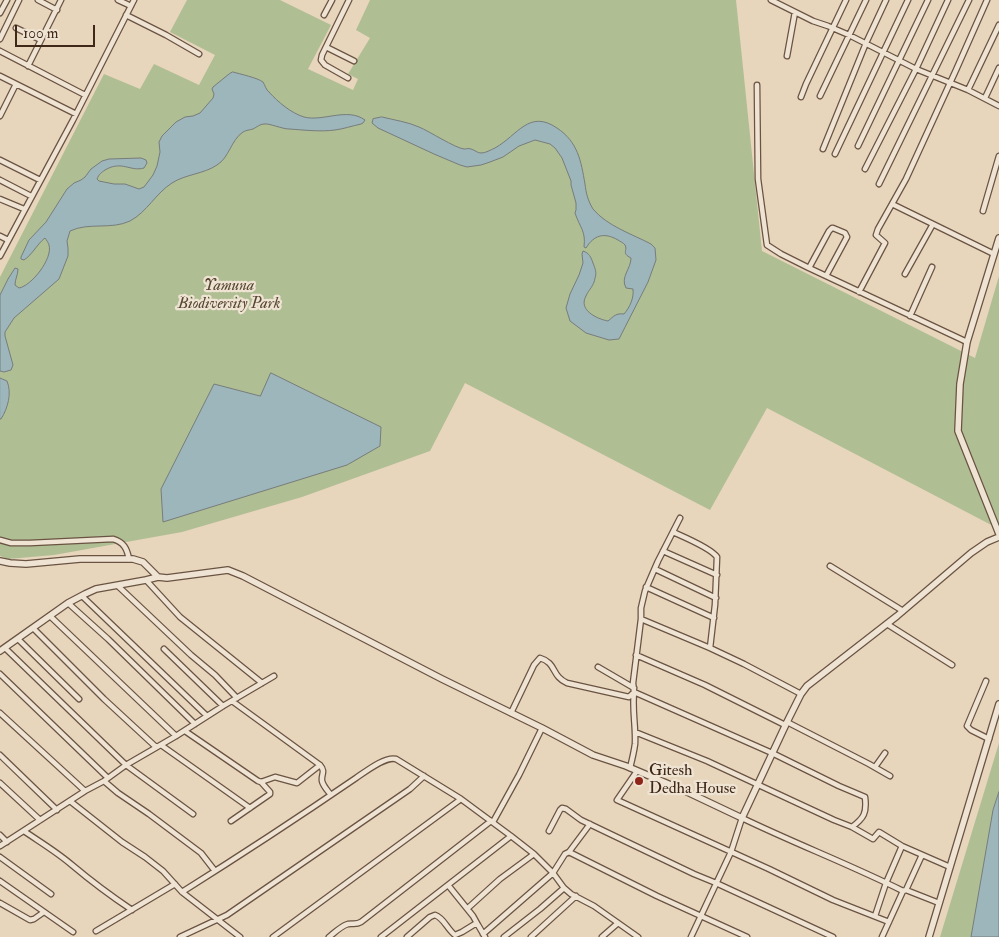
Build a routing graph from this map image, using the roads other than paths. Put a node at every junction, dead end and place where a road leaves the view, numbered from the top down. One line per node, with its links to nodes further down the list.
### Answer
1 (19, 0): 30 (street)
2 (38, 0): 21 (street)
3 (61, 0): 21 (street)
4 (118, 0): 19 (street)
5 (134, 0): 19 (street)
6 (332, 0): 25 (street)
7 (349, 0): 33 (street)
8 (771, 0): 20 (street)
9 (788, 0): 20 (street)
10 (846, 0): 28 (street)
11 (866, 0): 29 (street)
12 (886, 0): 32 (street)
13 (908, 0): 35 (street)
14 (928, 0): 39 (street)
15 (948, 0): 42 (street)
16 (970, 0): 44 (street)
17 (987, 0): 46 (street)
18 (4, 1): 23 (street)
19 (131, 6): 24 (street)
20 (785, 7): 22 (street)
21 (57, 10): 31 (street)
22 (795, 12): 28 (street); 37 (street)
23 (0, 13)
24 (126, 15): 36 (street); 50 (street)
25 (324, 15)
26 (999, 25): 49 (street)
27 (16, 28): 31 (street)
28 (833, 28): 29 (street); 52 (street)
29 (849, 35): 32 (street); 51 (street)
30 (0, 39)
31 (41, 40): 40 (street)
32 (866, 43): 35 (street); 58 (street)
33 (326, 47): 38 (street); 45 (street)
34 (0, 51): 40 (street)
35 (883, 53): 39 (street); 59 (street)
36 (199, 54)
37 (787, 56)
38 (354, 60)
39 (899, 61): 42 (street); 57 (street)
40 (28, 66): 50 (street)
41 (999, 68): 53 (street)
42 (916, 69): 44 (street); 62 (street)
43 (0, 76): 47 (street)
44 (932, 76): 46 (street); 65 (street)
45 (348, 78)
46 (950, 83): 49 (street); 68 (street)
47 (16, 84): 55 (street); 56 (street)
48 (758, 85): 77 (street)
49 (968, 90): 53 (street)
50 (85, 95): 55 (street)
51 (820, 96)
52 (801, 97)
53 (985, 98): 54 (street)
54 (999, 106)
55 (76, 114): 64 (street)
56 (0, 116)
57 (858, 146)
58 (823, 149)
59 (835, 154)
60 (999, 156): 70 (street)
61 (0, 160): 64 (street)
62 (866, 168)
63 (0, 180): 66 (street)
64 (40, 180): 66 (street)
65 (879, 184)
66 (31, 196): 69 (street)
67 (0, 198): 69 (street)
68 (892, 204): 71 (street); 81 (street)
69 (24, 209): 74 (street)
70 (982, 211)
71 (933, 224): 75 (street); 79 (street)
72 (0, 236): 74 (street)
73 (999, 238): 75 (street)
74 (8, 240): 76 (street)
75 (994, 254): 83 (street)
76 (0, 256)
77 (809, 268): 80 (street); 80 (street)
78 (932, 268): 82 (street)
79 (905, 274)
80 (826, 276): 81 (street)
81 (859, 292): 82 (street)
82 (910, 316): 83 (street)
83 (967, 342): 86 (street)
84 (680, 518): 85 (street)
85 (673, 532): 88 (street); 93 (street)
86 (999, 536): 101 (street)
87 (0, 540): 89 (street)
88 (663, 551): 92 (street); 93 (street)
89 (129, 559): 90 (street); 94 (street)
90 (0, 561)
91 (830, 566): 101 (street)
92 (655, 568): 97 (street); 99 (street)
93 (717, 575): 99 (street)
94 (158, 577): 95 (street); 126 (street)
95 (146, 580): 96 (street); 117 (street)
96 (118, 586): 98 (street); 120 (street)
97 (646, 587): 103 (street); 104 (street)
98 (82, 596): 100 (street); 127 (street)
99 (716, 598): 103 (street)
100 (68, 604): 102 (street); 128 (street)
101 (903, 611): 105 (street)
102 (50, 616): 106 (street); 133 (street)
103 (714, 618): 108 (street)
104 (641, 619): 108 (street); 111 (street)
105 (887, 624): 112 (street); 119 (street)
106 (33, 628): 107 (street); 135 (street)
107 (18, 639): 109 (street); 121 (street)
108 (710, 648): 119 (street)
109 (2, 649): 139 (street)
110 (164, 649): 124 (street)
111 (636, 655): 118 (street); 129 (street)
112 (952, 665)
113 (598, 667): 118 (street)
114 (0, 674): 146 (street)
115 (274, 676): 117 (street)
116 (986, 680): 134 (street)
117 (262, 683): 120 (street)
118 (634, 690): 126 (street); 132 (street); 137 (street)
119 (801, 694): 129 (street)
120 (237, 698): 122 (street)
121 (79, 699)
122 (232, 701): 124 (street); 140 (street)
123 (999, 704): 134 (street)
124 (223, 706): 127 (street)
125 (0, 713): 150 (street)
126 (511, 713): 130 (street)
127 (207, 716): 128 (street)
128 (195, 724): 131 (street)
129 (786, 724): 137 (street); 141 (street)
130 (542, 728): 142 (street); 160 (street)
131 (185, 731): 133 (street); 147 (street)
132 (635, 732): 142 (street); 149 (street)
133 (176, 736): 135 (street)
134 (989, 739): 175 (street)
135 (158, 746): 139 (street); 154 (street)
136 (885, 752): 141 (street)
137 (772, 753): 149 (street); 162 (street)
138 (0, 755): 155 (street)
139 (126, 765): 146 (street); 156 (street)
140 (320, 765): 147 (street); 151 (street)
141 (875, 767): 145 (street)
142 (630, 768): 143 (street)
143 (637, 771): 157 (street); 171 (street)
144 (424, 776): 151 (street); 152 (street); 195 (street)
145 (890, 776)
146 (106, 779): 150 (street); 176 (street)
147 (261, 782): 154 (street)
148 (0, 783): 158 (street)
149 (757, 784): 157 (street); 162 (street)
150 (85, 791): 153 (street)
151 (331, 795): 176 (street)
152 (461, 799): 160 (street); 206 (street)
153 (70, 801): 155 (street); 181 (street)
154 (250, 808): 159 (street)
155 (57, 810): 158 (street)
156 (193, 814)
157 (742, 818): 171 (street); 180 (street)
158 (40, 820): 163 (street)
159 (231, 821)
160 (492, 821): 166 (street); 207 (street)
161 (590, 824): 164 (street); 170 (street); 179 (street)
162 (852, 828): 169 (street)
163 (24, 831): 167 (street); 191 (street)
164 (548, 831)
165 (0, 835): 167 (street)
166 (511, 836): 172 (street); 182 (street)
167 (7, 842): 168 (street)
168 (0, 846)
169 (902, 846): 173 (street); 180 (street)
170 (569, 852): 177 (street); 193 (street)
171 (731, 852): 179 (street); 194 (street)
172 (534, 854): 177 (street); 190 (street)
173 (922, 855): 175 (street); 184 (street)
174 (0, 857): 186 (street)
175 (950, 867): 189 (street)
176 (215, 872): 185 (street)
177 (553, 873): 183 (street); 202 (street)
178 (0, 881): 192 (street)
179 (716, 883): 193 (street); 200 (street)
180 (886, 883): 184 (street); 194 (street)
181 (175, 884): 185 (street); 191 (street)
182 (448, 884): 190 (street); 208 (street)
183 (564, 888): 187 (street); 210 (street)
184 (905, 890): 189 (street); 196 (street)
185 (182, 892): 195 (street)
186 (51, 894)
187 (576, 896): 197 (street); 211 (street)
188 (0, 903): 192 (street)
189 (939, 904): 219 (street)
190 (468, 908): 198 (street)
191 (132, 910): 199 (street)
192 (44, 912): 201 (street)
193 (700, 915): 214 (street); 215 (street)
194 (875, 916): 196 (street)
195 (218, 919): 204 (street); 205 (street)
196 (889, 922): 218 (street)
197 (618, 923): 212 (street); 213 (street)
198 (478, 926): 202 (street); 203 (street)
199 (96, 931)
200 (820, 931): 216 (street); 217 (street)
201 (73, 932)
202 (484, 935)
203 (454, 936): 209 (street)
204 (180, 937)
205 (240, 937)
206 (273, 937)
207 (329, 937)
208 (382, 937)
209 (407, 937)
210 (504, 937)
211 (531, 937)
212 (602, 937)
213 (638, 937)
214 (691, 937)
215 (747, 937)
216 (818, 937)
217 (833, 937)
218 (882, 937)
219 (929, 937)

